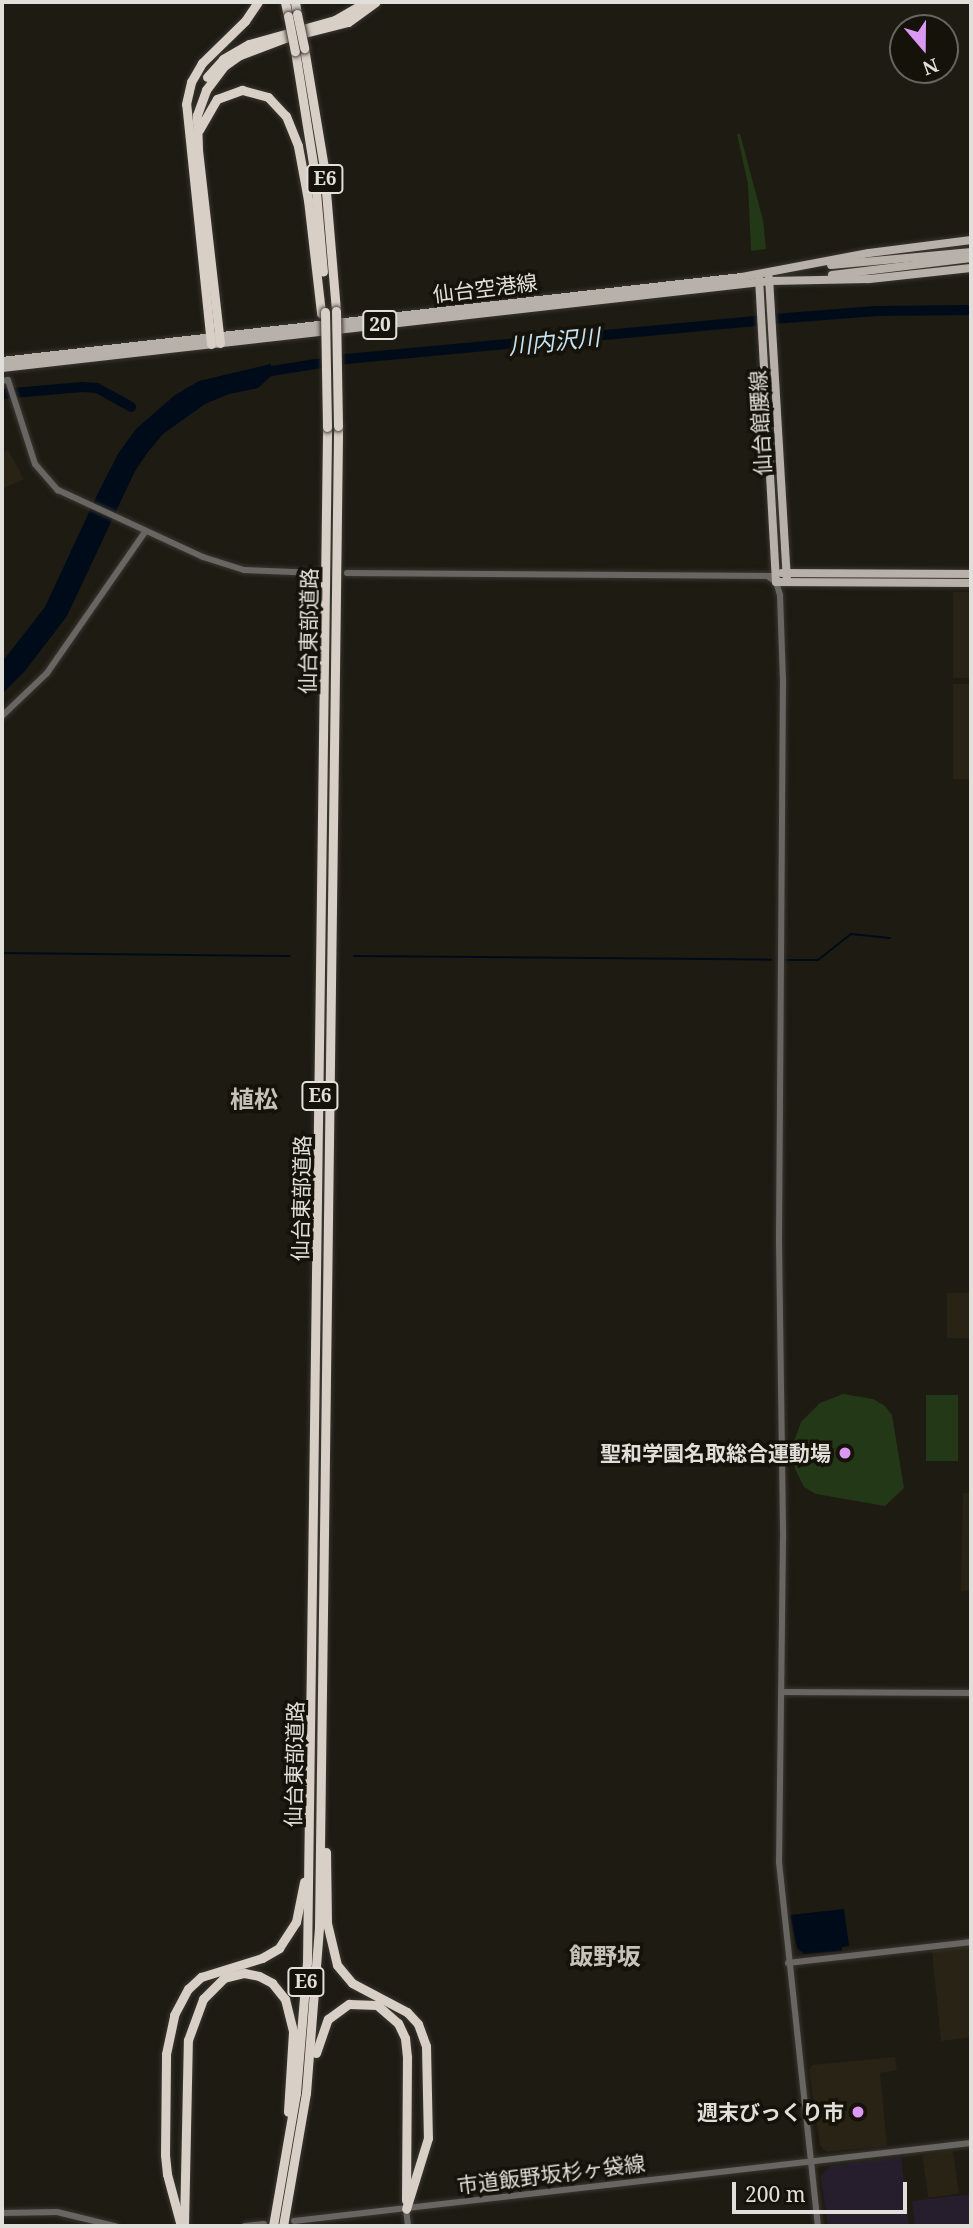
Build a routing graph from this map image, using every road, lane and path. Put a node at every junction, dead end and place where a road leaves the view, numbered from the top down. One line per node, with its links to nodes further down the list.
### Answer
1 (258, 2): 9 (highway)
2 (285, 2): 7 (highway, 仙台東部道路 / E6)
3 (295, 2): 7 (highway, 仙台東部道路 / E6)
4 (300, 2): 7 (highway)
5 (366, 2): 9 (highway)
6 (376, 2): 10 (highway)
7 (296, 14): 8 (highway, 仙台東部道路 / E6, bridge); 8 (highway)
8 (303, 49): 19 (highway, 仙台東部道路 / E6); 19 (highway, 仙台東部道路 / E6)
9 (188, 121): 20 (highway)
10 (198, 135): 19 (highway); 20 (highway)
11 (971, 240): 13 (main road, 仙台空港線 / 20)
12 (969, 255): 13 (main road); 17 (main road)
13 (790, 267): 15 (main road, 仙台空港線 / 20)
14 (971, 268): 17 (main road, 仙台空港線 / 20)
15 (769, 272): 16 (main road, 仙台空港線 / 20); 18 (main road, 仙台館腰線)
16 (759, 279): 18 (main road, 仙台空港線 / 20); 20 (main road, 仙台空港線 / 20); 29 (main road, 仙台館腰線)
17 (791, 280): 18 (main road, 仙台空港線 / 20)
18 (770, 281): 30 (main road, 仙台館腰線)
19 (327, 312): 24 (highway, 仙台東部道路 / E6, bridge); 24 (highway, 仙台東部道路 / E6, bridge)
20 (215, 340): 21 (main road, 仙台空港線 / 20); 22 (main road, 仙台空港線 / 20)
21 (2, 361)
22 (2, 368)
23 (2, 381): 25 (street)
24 (332, 427): 36 (highway, 仙台東部道路 / E6)
25 (145, 532): 26 (street); 33 (street)
26 (317, 573)
27 (346, 573): 29 (street)
28 (971, 574): 30 (main road)
29 (774, 577): 30 (main road); 32 (street)
30 (787, 577): 31 (main road); 32 (street)
31 (971, 583)
32 (780, 595): 34 (street)
33 (2, 716)
34 (782, 1692): 35 (street); 38 (street)
35 (967, 1693)
36 (317, 1764): 41 (highway, 仙台東部道路 / E6); 42 (highway, 仙台東部道路 / E6); 43 (highway); 48 (highway)
37 (971, 1942): 38 (street)
38 (788, 1963): 40 (street)
39 (971, 2143): 40 (street, 市道飯野坂杉ヶ袋線)
40 (812, 2161): 43 (street, 市道飯野坂杉ヶ袋線); 52 (street)
41 (291, 2188): 43 (highway); 50 (highway, 仙台東部道路 / E6)
42 (279, 2197): 46 (highway, 仙台東部道路 / E6); 48 (highway)
43 (406, 2209): 45 (street, 市道飯野坂杉ヶ袋線); 51 (street)
44 (2, 2213): 47 (street)
45 (294, 2221)
46 (268, 2225): 49 (street)
47 (115, 2226)
48 (183, 2226)
49 (245, 2226)
50 (283, 2226)
51 (408, 2226)
52 (818, 2226)

